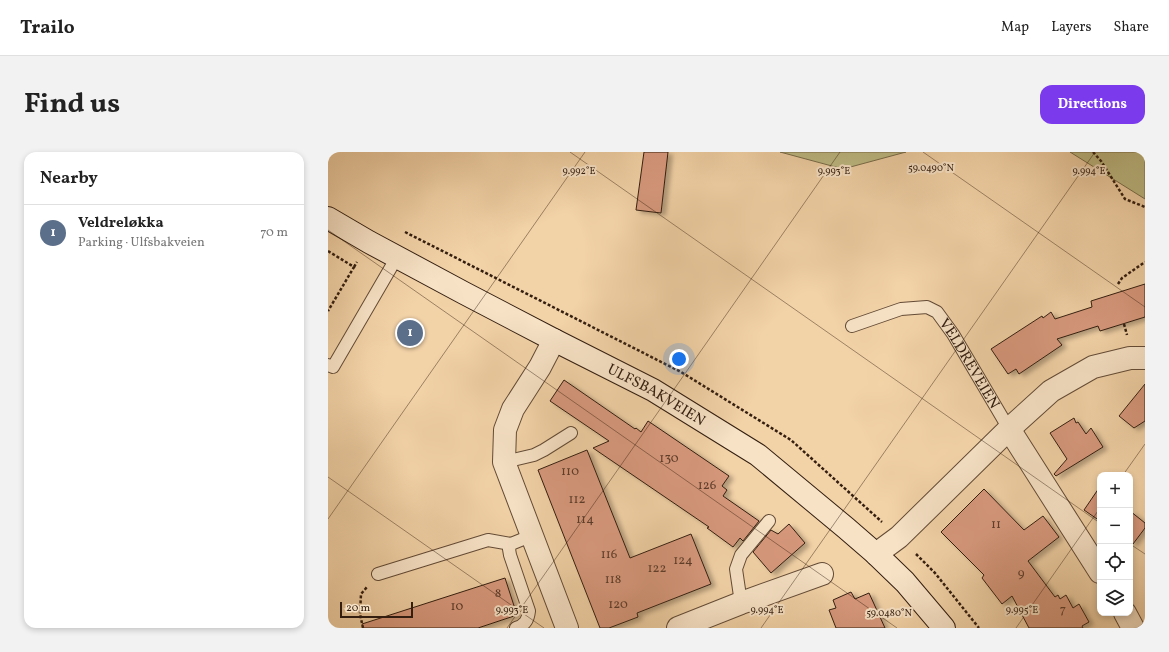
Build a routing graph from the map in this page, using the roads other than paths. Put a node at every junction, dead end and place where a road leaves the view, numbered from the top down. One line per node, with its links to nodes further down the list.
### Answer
1 (328, 218): 2 (street, ULFSBAKVEIEN)
2 (397, 257): 4 (street, ULFSBAKVEIEN); 6 (lane)
3 (852, 326): 7 (lane, VELDREVEIEN)
4 (554, 340): 9 (street); 13 (street, ULFSBAKVEIEN)
5 (1145, 358): 7 (street)
6 (328, 365)
7 (1009, 429): 13 (street); 14 (street)
8 (571, 433): 9 (lane)
9 (504, 462): 11 (street)
10 (769, 521): 17 (lane)
11 (532, 535): 12 (lane); 20 (street)
12 (511, 544): 15 (lane); 19 (lane)
13 (876, 554): 22 (street, ULFSBAKVEIEN)
14 (1097, 567)
15 (378, 574)
16 (822, 574): 17 (street)
17 (741, 603): 21 (street)
18 (1127, 616): 23 (street)
19 (516, 628)
20 (567, 628)
21 (678, 628)
22 (944, 628)
23 (1133, 628)

